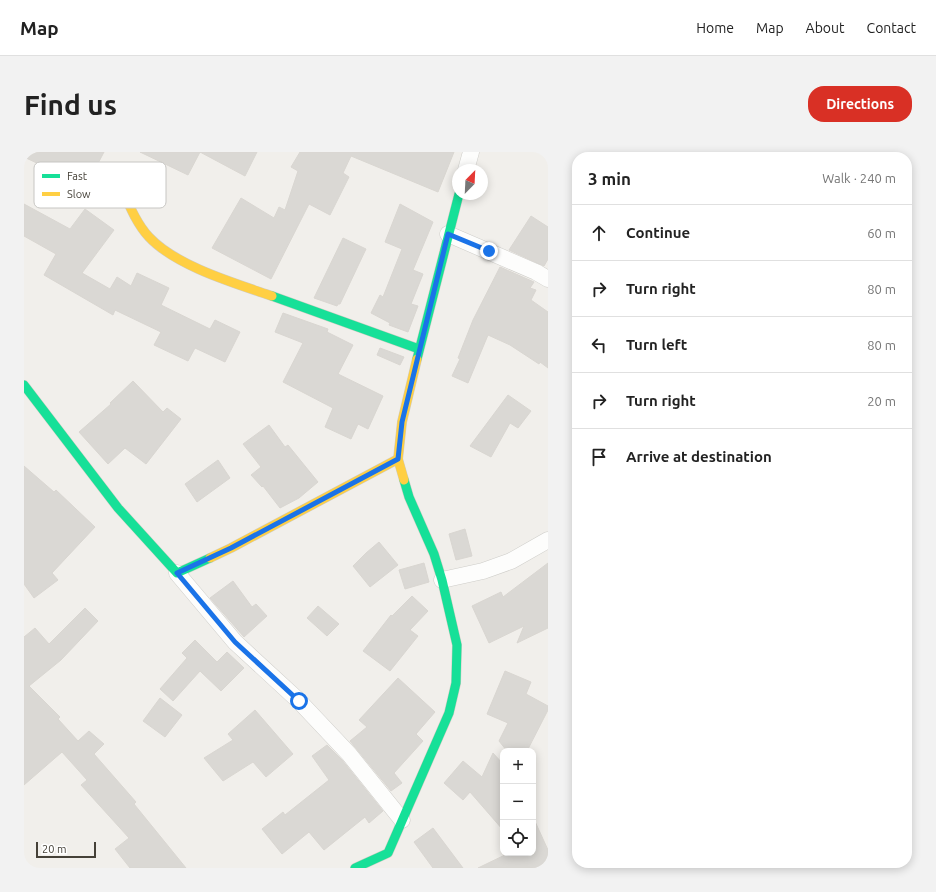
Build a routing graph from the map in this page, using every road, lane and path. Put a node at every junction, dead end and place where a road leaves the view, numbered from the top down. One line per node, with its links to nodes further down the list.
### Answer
1 (471, 152): 2 (street)
2 (468, 164)
3 (457, 200): 5 (street)
4 (131, 208): 7 (street)
5 (448, 234): 6 (street); 7 (street)
6 (548, 279)
7 (419, 349): 9 (street)
8 (24, 385): 11 (street)
9 (398, 459): 11 (street); 12 (street)
10 (548, 540): 12 (street)
11 (177, 573): 13 (street)
12 (442, 580): 13 (street)
13 (402, 820): 14 (street)
14 (355, 868)

